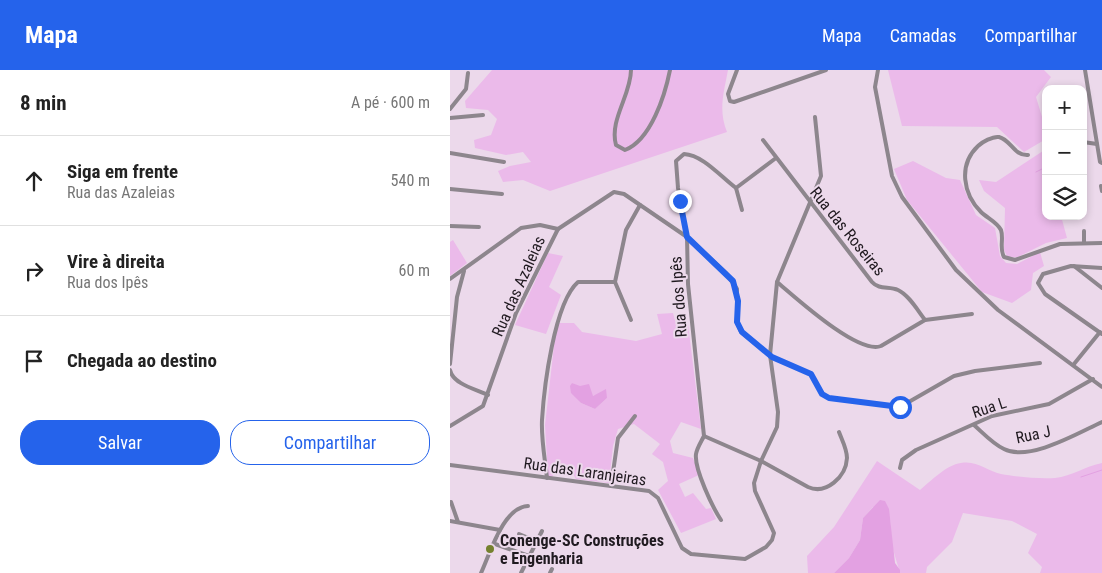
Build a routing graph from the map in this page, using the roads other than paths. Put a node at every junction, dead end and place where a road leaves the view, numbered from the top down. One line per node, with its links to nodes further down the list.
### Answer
1 (632, 70): 2 (street)
2 (670, 70)
3 (737, 70): 4 (street)
4 (826, 70)
5 (878, 70): 47 (street)
6 (1085, 70): 14 (street)
7 (468, 72): 8 (street)
8 (450, 109)
9 (483, 115): 11 (street)
10 (815, 117): 24 (street, Rua das Laranjeiras)
11 (450, 118)
12 (763, 140): 17 (street, Rua das Roseiras)
13 (1087, 143): 14 (street)
14 (1097, 144): 19 (street)
15 (450, 152): 18 (street)
16 (1028, 155): 31 (street)
17 (776, 158): 20 (street); 24 (street, Rua das Roseiras)
18 (504, 162)
19 (1102, 162)
20 (736, 188): 25 (street); 30 (street, Rua dos Ipês)
21 (450, 189): 22 (street)
22 (502, 194)
23 (640, 204): 28 (street, Rua das Azaleias); 30 (street, Rua das Azaleias); 37 (street)
24 (810, 204): 38 (street, Rua das Laranjeiras); 42 (street, Rua das Roseiras)
25 (742, 210)
26 (450, 226): 27 (street)
27 (479, 227)
28 (558, 229): 34 (street); 51 (street, Rua das Azaleias)
29 (1084, 231): 31 (street)
30 (687, 237): 44 (street, Rua das Azaleias); 57 (street, Rua dos Ipês)
31 (1084, 243): 32 (street)
32 (1102, 243)
33 (1074, 266): 35 (street); 39 (street); 43 (street)
34 (466, 268): 36 (street); 45 (street)
35 (1102, 268)
36 (450, 279)
37 (615, 282): 41 (street); 61 (street)
38 (777, 282): 42 (street); 44 (street, Rua das Laranjeiras)
39 (1102, 288)
40 (972, 314): 42 (street)
41 (631, 320)
42 (926, 320)
43 (1101, 333): 47 (street)
44 (770, 355): 46 (street, Rua das Azaleias); 58 (street, Rua das Laranjeiras)
45 (450, 364)
46 (1040, 364)
47 (1074, 364): 49 (street)
48 (450, 370): 51 (street)
49 (1093, 379): 50 (street); 54 (street, Rua L)
50 (1102, 387)
51 (488, 395): 55 (street, Rua das Azaleias)
52 (635, 416): 62 (street)
53 (1102, 422): 54 (street, Rua J)
54 (974, 425): 60 (street, Rua L)
55 (450, 426)
56 (839, 432): 58 (street)
57 (704, 436): 58 (street); 65 (street, Rua dos Ipês)
58 (761, 461): 62 (street, Rua das Laranjeiras)
59 (450, 465): 61 (street, Rua das Laranjeiras)
60 (900, 468)
61 (547, 478): 62 (street, Rua das Laranjeiras)
62 (611, 486)
63 (451, 502): 67 (street)
64 (528, 506): 68 (street)
65 (721, 520)
66 (450, 521): 67 (street)
67 (458, 522): 68 (street)
68 (500, 530): 72 (street)
69 (542, 531): 71 (street)
70 (519, 534): 71 (street)
71 (536, 541): 73 (street)
72 (495, 544): 73 (street); 74 (street)
73 (529, 556): 75 (street)
74 (482, 573)
75 (521, 573)

